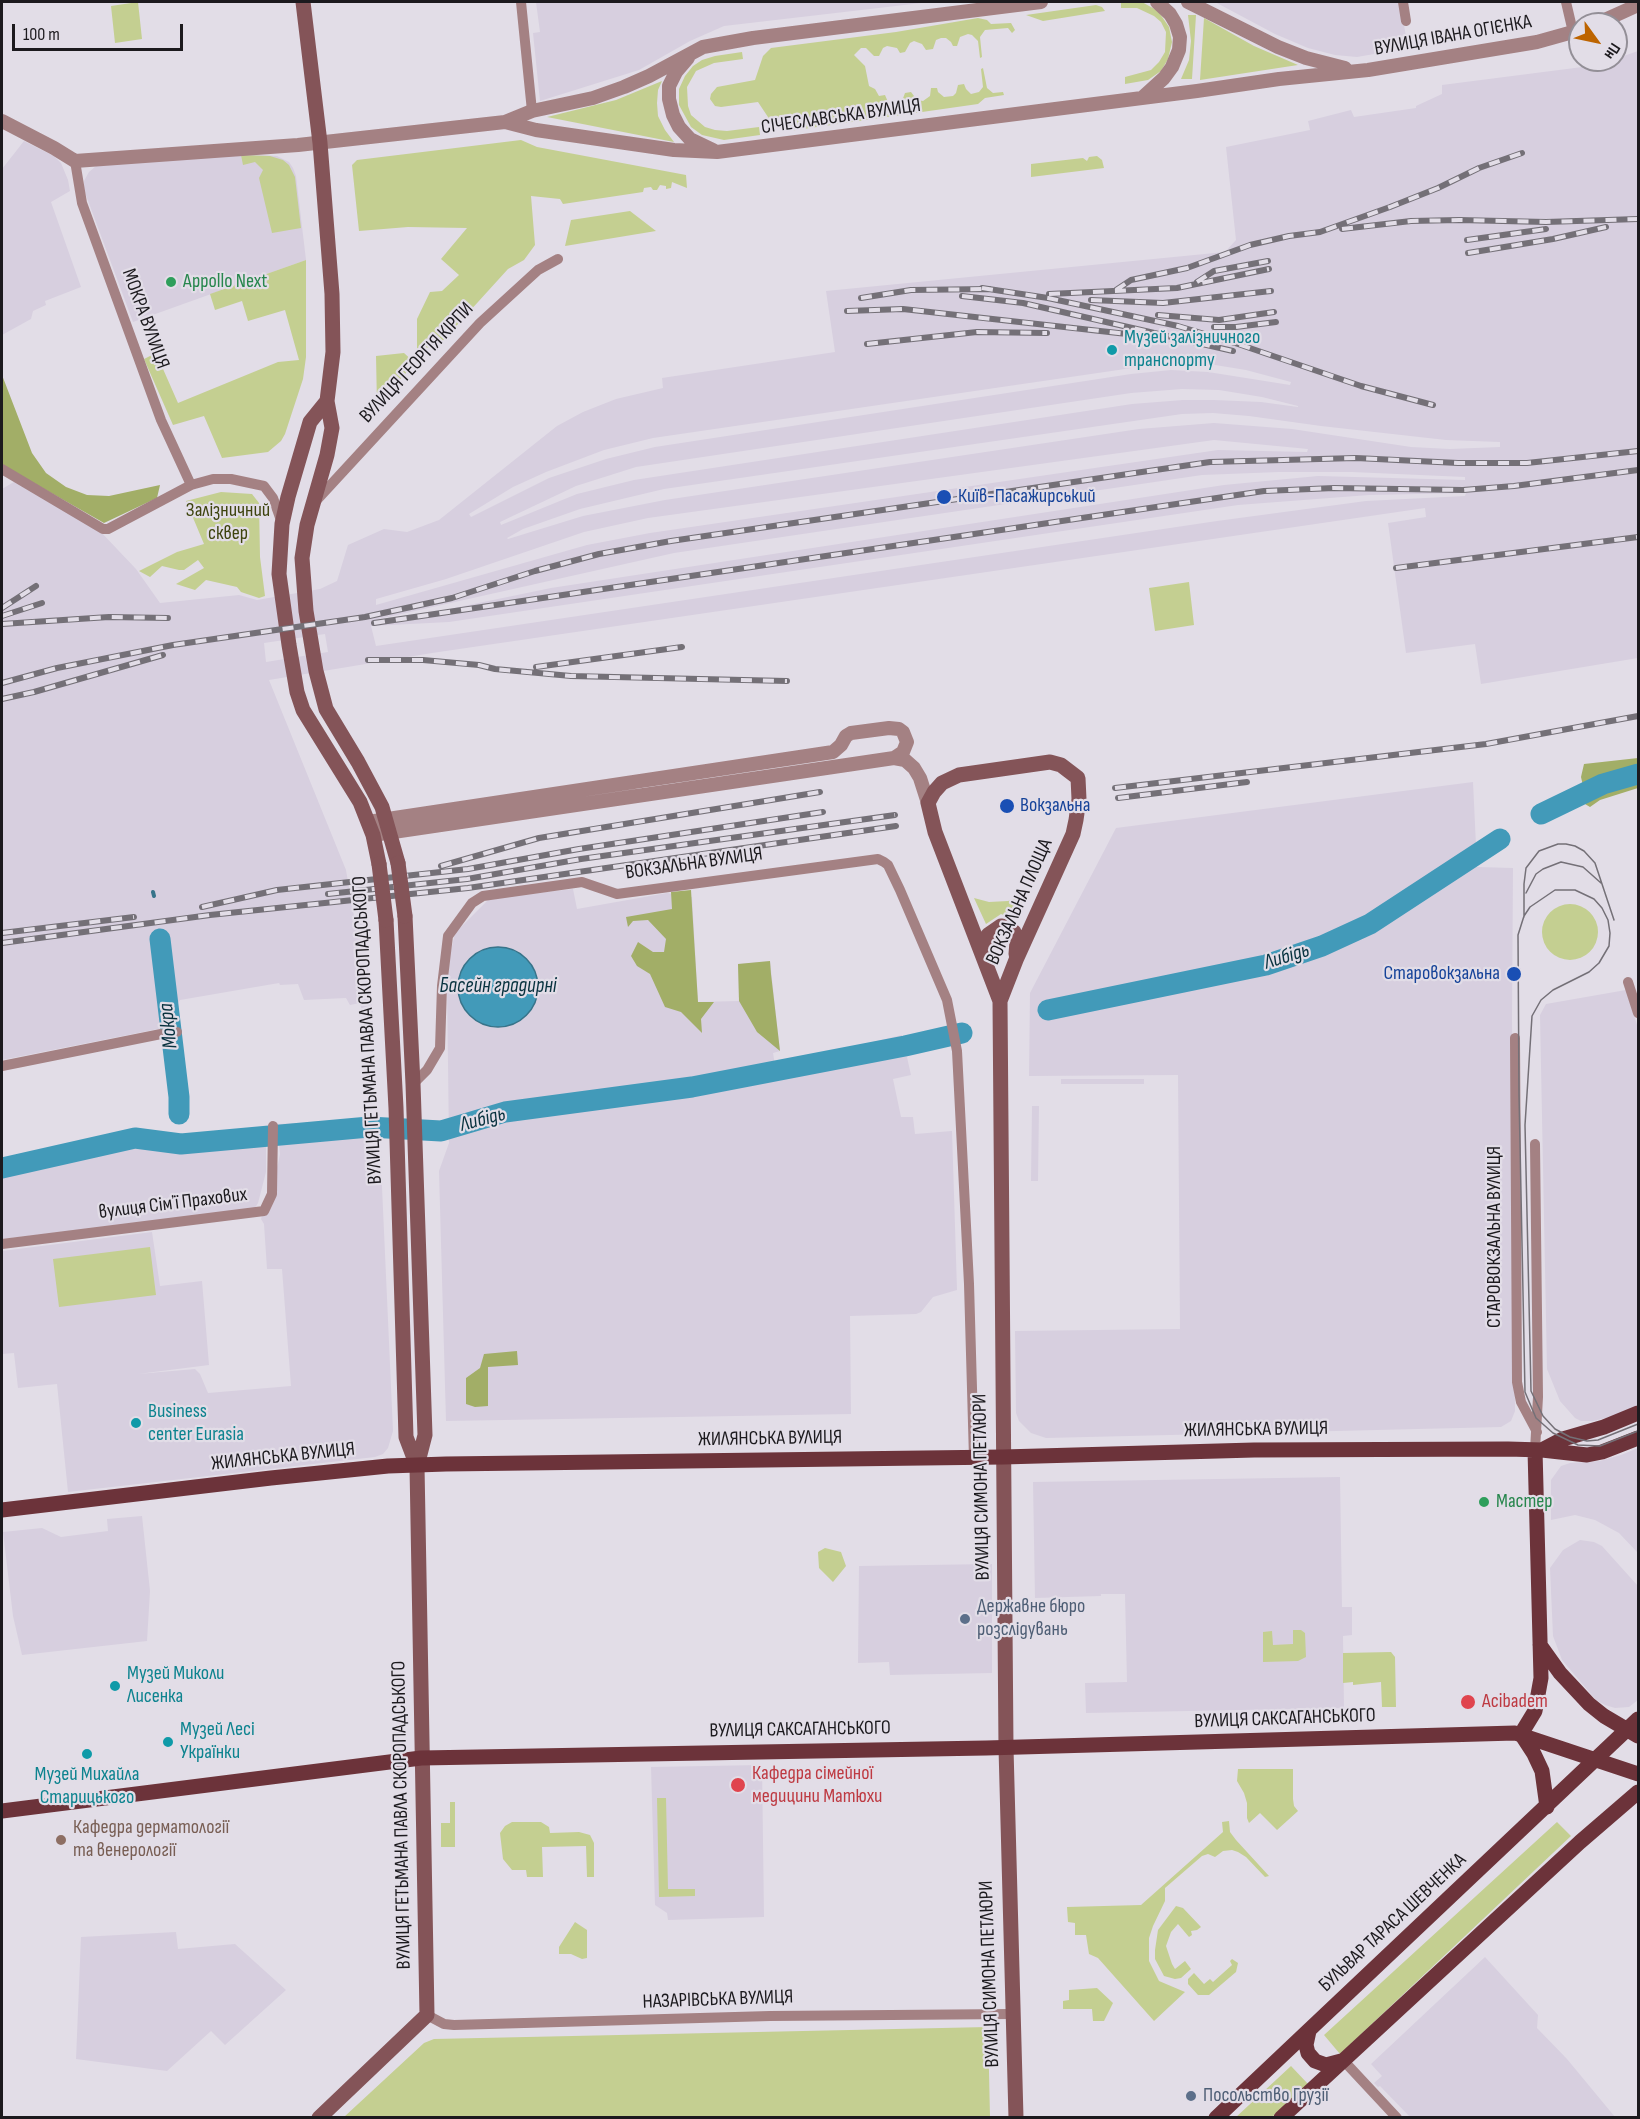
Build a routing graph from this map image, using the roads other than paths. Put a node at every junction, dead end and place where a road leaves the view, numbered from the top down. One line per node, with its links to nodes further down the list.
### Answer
1 (303, 2): 17 (main road)
2 (521, 2): 14 (street)
3 (1041, 2): 11 (street)
4 (1157, 2): 13 (street)
5 (1188, 2): 12 (street)
6 (1403, 2): 9 (street)
7 (1638, 4): 8 (street)
8 (1621, 12)
9 (1406, 21)
10 (1568, 33): 12 (street, ВУЛИЦЯ ІВАНА ОГІЄНКА)
11 (693, 51): 14 (street); 18 (street)
12 (1368, 70): 13 (street, СІЧЕСЛАВСЬКА ВУЛИЦЯ)
13 (1142, 98): 18 (street, СІЧЕСЛАВСЬКА ВУЛИЦЯ)
14 (532, 111): 16 (street)
15 (2, 121): 19 (street)
16 (505, 122): 17 (street, СІЧЕСЛАВСЬКА ВУЛИЦЯ); 18 (street, СІЧЕСЛАВСЬКА ВУЛИЦЯ)
17 (320, 143): 19 (street); 21 (main road)
18 (717, 152)
19 (75, 161): 23 (street, МОКРА ВУЛИЦЯ)
20 (558, 259): 24 (street, ВУЛИЦЯ ГЕОРГІЯ КІРПИ)
21 (327, 400): 24 (main road, ВУЛИЦЯ ГЕТЬМАНА ПАВЛА СКОРОПАДСЬКОГО); 25 (main road, ВУЛИЦЯ ГЕТЬМАНА ПАВЛА СКОРОПАДСЬКОГО)
22 (2, 469): 23 (street)
23 (191, 485): 25 (street)
24 (314, 504): 30 (main road, ВУЛИЦЯ ГЕТЬМАНА ПАВЛА СКОРОПАДСЬКОГО)
25 (282, 524): 31 (main road, ВУЛИЦЯ ГЕТЬМАНА ПАВЛА СКОРОПАДСЬКОГО)
26 (841, 745): 27 (street); 28 (street); 30 (street)
27 (894, 758): 28 (street); 29 (street)
28 (856, 762): 30 (street)
29 (927, 799): 32 (main road, ВОКЗАЛЬНА ПЛОЩА); 33 (main road, ВОКЗАЛЬНА ПЛОЩА)
30 (389, 826): 31 (street); 41 (main road, ВУЛИЦЯ ГЕТЬМАНА ПАВЛА СКОРОПАДСЬКОГО, bridge)
31 (370, 829): 51 (main road, ВУЛИЦЯ ГЕТЬМАНА ПАВЛА СКОРОПАДСЬКОГО, bridge)
32 (1016, 960): 33 (main road); 35 (main road, ВОКЗАЛЬНА ПЛОЩА)
33 (987, 965): 35 (main road, ВОКЗАЛЬНА ПЛОЩА)
34 (1628, 982): 36 (street)
35 (1000, 1000): 49 (main road, ВУЛИЦЯ СИМОНА ПЕТЛЮРИ)
36 (1638, 1013)
37 (162, 1034): 40 (street)
38 (1515, 1038): 46 (street, СТАРОВОКЗАЛЬНА ВУЛИЦЯ)
39 (957, 1051): 41 (street, ВОКЗАЛЬНА ВУЛИЦЯ); 50 (street, ВУЛИЦЯ СИМОНА ПЕТЛЮРИ)
40 (2, 1066)
41 (413, 1084): 51 (main road, ВУЛИЦЯ ГЕТЬМАНА ПАВЛА СКОРОПАДСЬКОГО)
42 (273, 1126): 44 (street, вулиця Сімʼї Прахових)
43 (1535, 1144): 46 (street, СТАРОВОКЗАЛЬНА ВУЛИЦЯ)
44 (2, 1244)
45 (1638, 1413): 48 (main road, ЖИЛЯНСЬКА ВУЛИЦЯ)
46 (1537, 1432): 48 (street, СТАРОВОКЗАЛЬНА ВУЛИЦЯ)
47 (1638, 1438): 48 (main road, ЖИЛЯНСЬКА ВУЛИЦЯ)
48 (1538, 1450): 49 (main road, ЖИЛЯНСЬКА ВУЛИЦЯ); 53 (main road, СТАРОВОКЗАЛЬНА ВУЛИЦЯ)
49 (1003, 1457): 50 (main road, ЖИЛЯНСЬКА ВУЛИЦЯ); 57 (main road, ВУЛИЦЯ СИМОНА ПЕТЛЮРИ)
50 (974, 1458): 51 (main road, ЖИЛЯНСЬКА ВУЛИЦЯ)
51 (417, 1466): 52 (main road, ЖИЛЯНСЬКА ВУЛИЦЯ); 58 (main road, ВУЛИЦЯ ГЕТЬМАНА ПАВЛА СКОРОПАДСЬКОГО)
52 (2, 1510)
53 (1540, 1645): 55 (main road); 56 (main road, СТАРОВОКЗАЛЬНА ВУЛИЦЯ)
54 (1638, 1719): 55 (main road, БУЛЬВАР ТАРАСА ШЕВЧЕНКА)
55 (1633, 1733): 59 (main road, БУЛЬВАР ТАРАСА ШЕВЧЕНКА)
56 (1521, 1734): 57 (main road, ВУЛИЦЯ САКСАГАНСЬКОГО); 59 (main road, ВУЛИЦЯ САКСАГАНСЬКОГО); 62 (main road)
57 (1006, 1748): 58 (main road, ВУЛИЦЯ САКСАГАНСЬКОГО); 64 (main road, ВУЛИЦЯ СИМОНА ПЕТЛЮРИ)
58 (421, 1758): 63 (main road, ВУЛИЦЯ САКСАГАНСЬКОГО); 65 (main road, ВУЛИЦЯ ГЕТЬМАНА ПАВЛА СКОРОПАДСЬКОГО)
59 (1598, 1759): 60 (main road, ВУЛИЦЯ САКСАГАНСЬКОГО); 62 (main road, БУЛЬВАР ТАРАСА ШЕВЧЕНКА)
60 (1638, 1774)
61 (1638, 1792): 67 (main road)
62 (1547, 1807): 66 (main road, БУЛЬВАР ТАРАСА ШЕВЧЕНКА)
63 (2, 1811)
64 (1012, 2014): 65 (street, НАЗАРІВСЬКА ВУЛИЦЯ); 69 (main road, ВУЛИЦЯ СИМОНА ПЕТЛЮРИ)
65 (427, 2015): 68 (main road)
66 (1309, 2031): 67 (main road); 70 (main road, БУЛЬВАР ТАРАСА ШЕВЧЕНКА)
67 (1343, 2060): 71 (main road); 72 (street)
68 (319, 2118)
69 (1016, 2118)
70 (1216, 2118)
71 (1281, 2118)
72 (1397, 2118)

